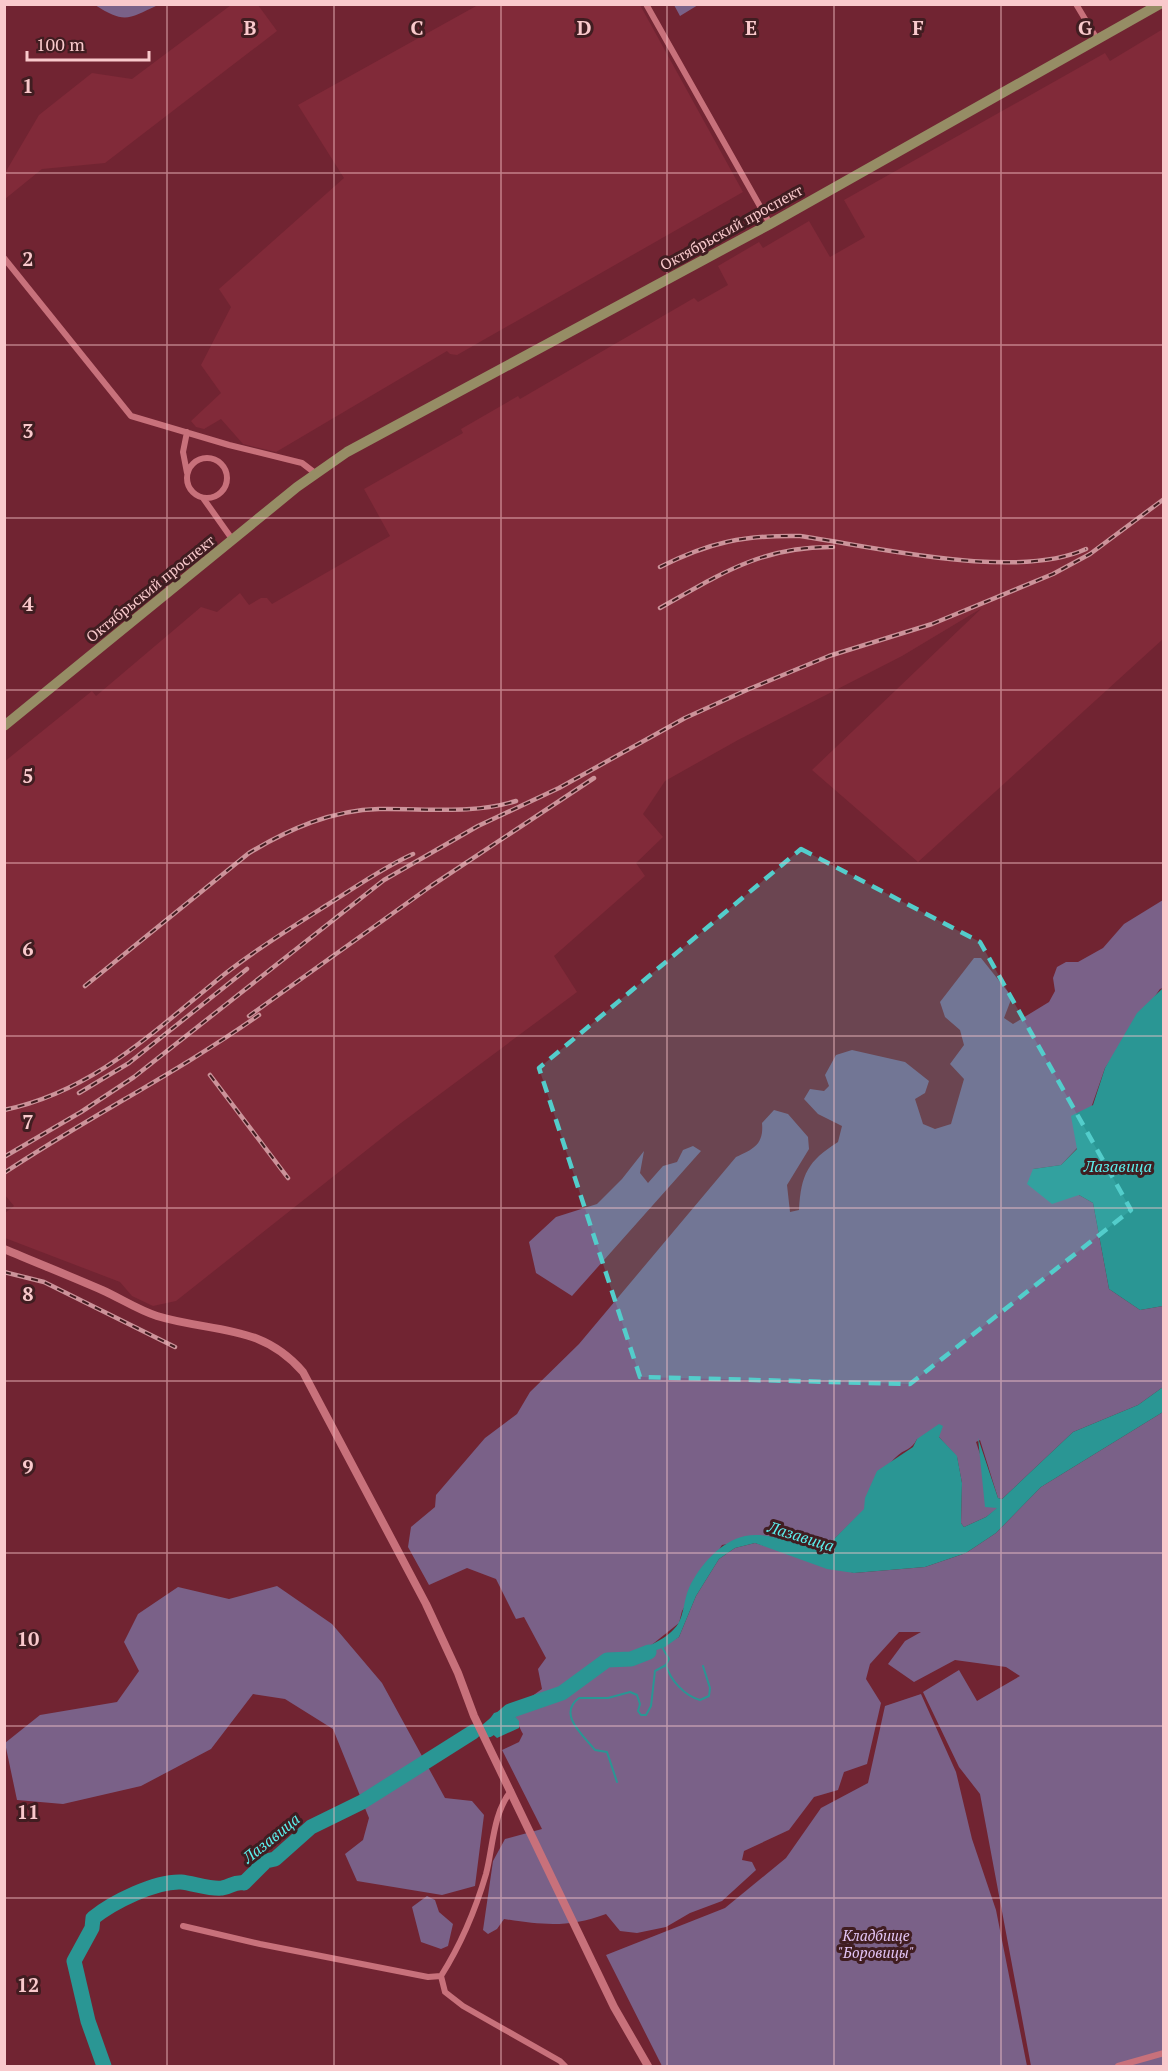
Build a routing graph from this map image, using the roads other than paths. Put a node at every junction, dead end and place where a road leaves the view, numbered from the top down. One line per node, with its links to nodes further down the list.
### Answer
1 (646, 4): 5 (street)
2 (1076, 4): 4 (street)
3 (1160, 4): 4 (main road, Октябрьский проспект)
4 (1097, 39): 5 (main road, Октябрьский проспект)
5 (770, 224): 8 (main road, Октябрьский проспект)
6 (4, 258): 7 (street)
7 (187, 432): 8 (street); 9 (street)
8 (315, 473): 11 (main road, Октябрьский проспект)
9 (187, 474): 10 (street); 10 (street)
10 (203, 498): 11 (street)
11 (232, 539): 12 (main road, Октябрьский проспект)
12 (4, 726)
13 (4, 1249): 14 (street)
14 (511, 1791): 16 (street); 19 (street)
15 (183, 1926): 16 (street)
16 (441, 1976): 18 (street)
17 (1164, 2053): 20 (street)
18 (565, 2067)
19 (648, 2067)
20 (1118, 2067)

